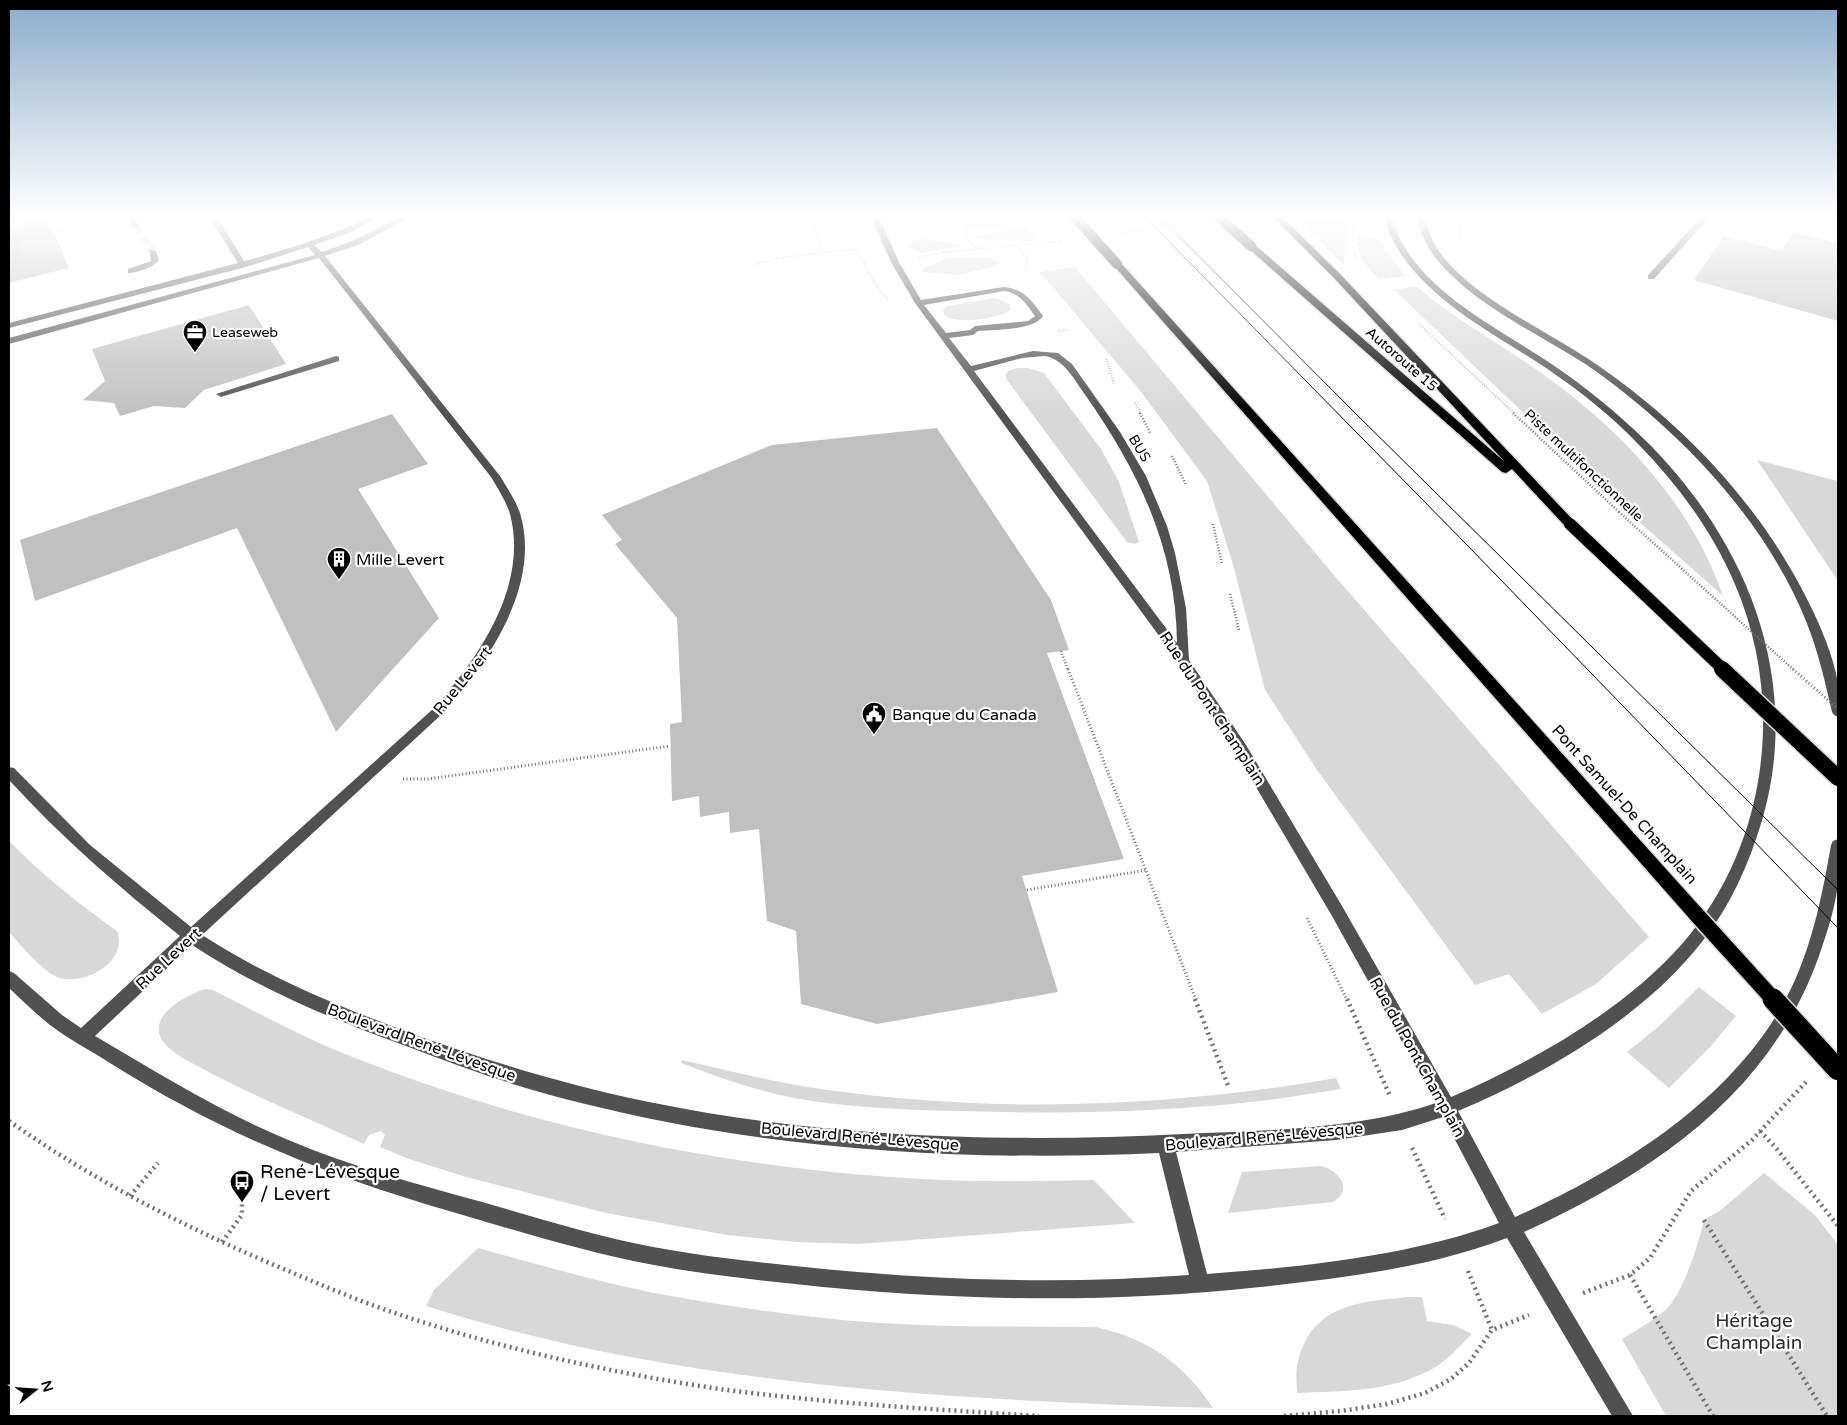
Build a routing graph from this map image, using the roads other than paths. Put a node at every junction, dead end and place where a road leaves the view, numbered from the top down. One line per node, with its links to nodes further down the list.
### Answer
1 (180, 282): 11 (street)
2 (225, 282): 13 (street)
3 (342, 282): 23 (street, Rue Levert)
4 (906, 282): 10 (street, Rue du Pont Champlain)
5 (1133, 282): 26 (highway, Pont Samuel-De Champlain, bridge)
6 (1292, 282): 17 (highway, Autoroute 15, bridge)
7 (1342, 282): 17 (highway)
8 (1428, 282): 27 (street, Boulevard René-Lévesque)
9 (1465, 282): 19 (street)
10 (919, 303): 12 (street, Rue du Pont Champlain); 12 (street)
11 (9, 326)
12 (943, 336): 15 (street, Rue du Pont Champlain)
13 (9, 341)
14 (336, 359): 16 (street)
15 (968, 370): 18 (street, Rue du Pont Champlain); 18 (street, BUS)
16 (221, 394)
17 (1570, 524): 21 (highway, bridge)
18 (1183, 660): 27 (street, Rue du Pont Champlain)
19 (1838, 710)
20 (9, 772): 23 (street, Boulevard René-Lévesque)
21 (1838, 778)
22 (1838, 845): 29 (street)
23 (191, 936): 25 (street, Rue Levert); 28 (street, Boulevard René-Lévesque)
24 (9, 978): 25 (street)
25 (83, 1037): 30 (street)
26 (1838, 1070)
27 (1446, 1107): 28 (street, Boulevard René-Lévesque); 29 (street, Rue du Pont Champlain)
28 (1166, 1145): 30 (street)
29 (1511, 1228): 30 (street); 31 (street, Rue du Pont Champlain)
30 (1200, 1284)
31 (1623, 1416)

